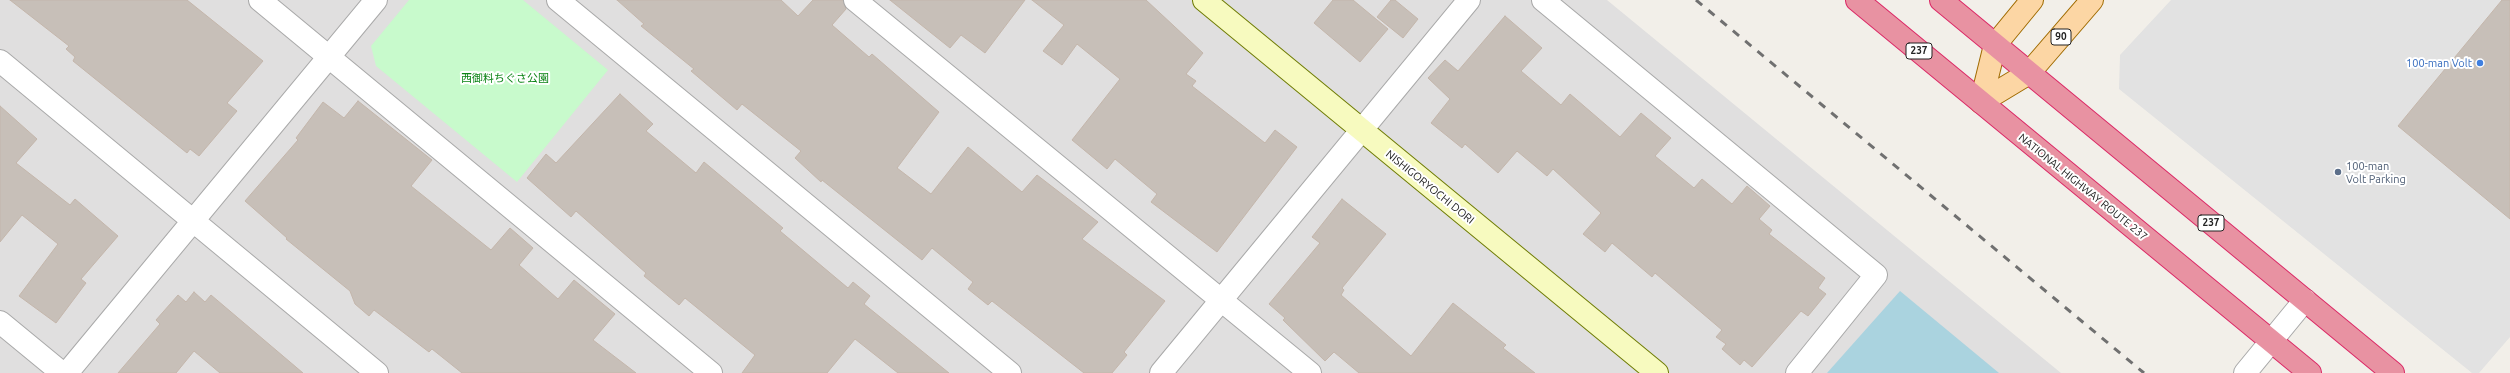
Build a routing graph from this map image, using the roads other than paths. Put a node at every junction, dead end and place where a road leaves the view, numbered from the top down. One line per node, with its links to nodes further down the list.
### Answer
1 (260, 0): 13 (street)
2 (376, 0): 13 (street)
3 (558, 0): 27 (street)
4 (855, 0): 19 (street)
5 (1204, 0): 17 (street, NISHIGORYOCHI DORI)
6 (1469, 0): 17 (street)
7 (1543, 0): 31 (street)
8 (1857, 0): 16 (highway, NATIONAL HIGHWAY ROUTE 237 / 237)
9 (1941, 0): 12 (highway, 237)
10 (2032, 0): 12 (main road)
11 (2092, 0): 15 (main road, 90)
12 (1995, 44): 15 (highway, 237); 16 (main road)
13 (329, 57): 18 (street); 26 (street)
14 (0, 61): 18 (street)
15 (2029, 73): 16 (main road, 90); 20 (highway, 237)
16 (1981, 102): 22 (highway, NATIONAL HIGHWAY ROUTE 237 / 237)
17 (1362, 130): 19 (street); 30 (street, NISHIGORYOCHI DORI)
18 (193, 220): 24 (street); 25 (street)
19 (1221, 300): 28 (street); 29 (street)
20 (2305, 300): 22 (street); 34 (highway, 237)
21 (0, 322): 23 (street)
22 (2272, 341): 32 (street); 33 (highway, NATIONAL HIGHWAY ROUTE 237 / 237)
23 (62, 373)
24 (67, 373)
25 (377, 373)
26 (711, 373)
27 (1010, 373)
28 (1161, 373)
29 (1310, 373)
30 (1657, 373)
31 (1797, 373)
32 (2246, 373)
33 (2310, 373)
34 (2393, 373)

